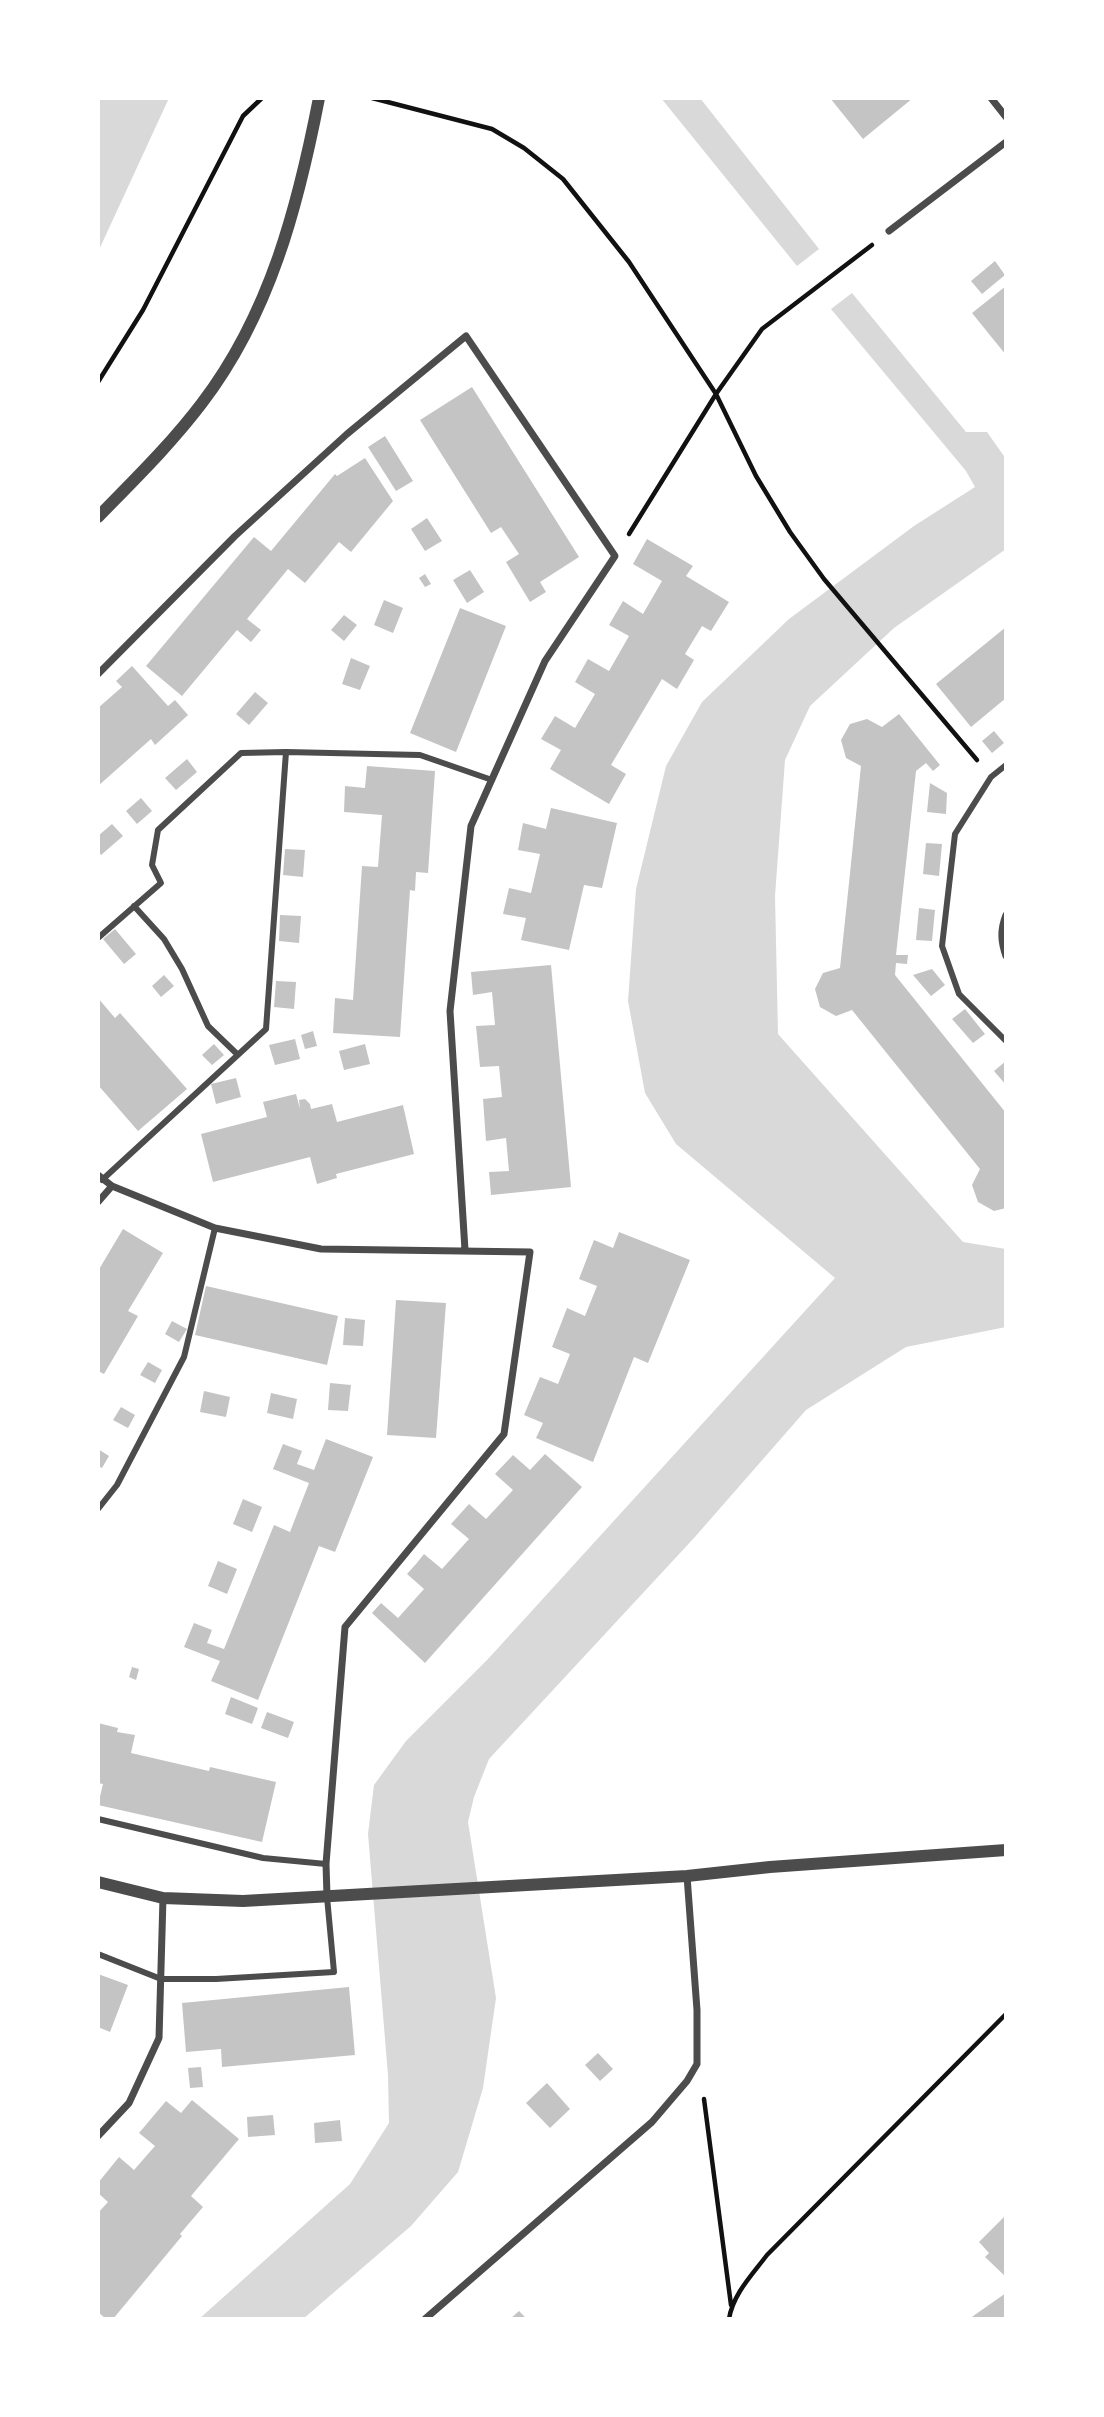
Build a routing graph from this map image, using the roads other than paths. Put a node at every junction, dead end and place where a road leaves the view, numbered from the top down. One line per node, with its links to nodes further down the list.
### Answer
1 (319, 98): 6 (street)
2 (991, 98): 3 (street)
3 (1006, 117)
4 (1006, 142): 5 (street)
5 (889, 232)
6 (98, 517)
7 (98, 674): 10 (street)
8 (286, 752): 10 (street); 11 (street); 16 (street)
9 (1006, 765): 15 (street)
10 (492, 780): 21 (street)
11 (134, 906): 13 (street); 16 (street)
12 (1006, 915): 14 (street)
13 (98, 937)
14 (1006, 956)
15 (1006, 1041)
16 (237, 1054): 17 (street)
17 (100, 1177): 18 (street)
18 (112, 1186): 19 (street); 20 (street)
19 (98, 1202)
20 (215, 1227): 21 (street); 22 (street)
21 (465, 1250): 25 (street)
22 (98, 1509)
23 (98, 1819): 25 (street)
24 (1006, 1850): 26 (street)
25 (326, 1864): 28 (street)
26 (687, 1876): 28 (street); 33 (street)
27 (98, 1882): 29 (street)
28 (327, 1897): 29 (street); 31 (street)
29 (163, 1898): 31 (street)
30 (98, 1954): 31 (street)
31 (161, 1979): 32 (street)
32 (98, 2136)
33 (425, 2319)

